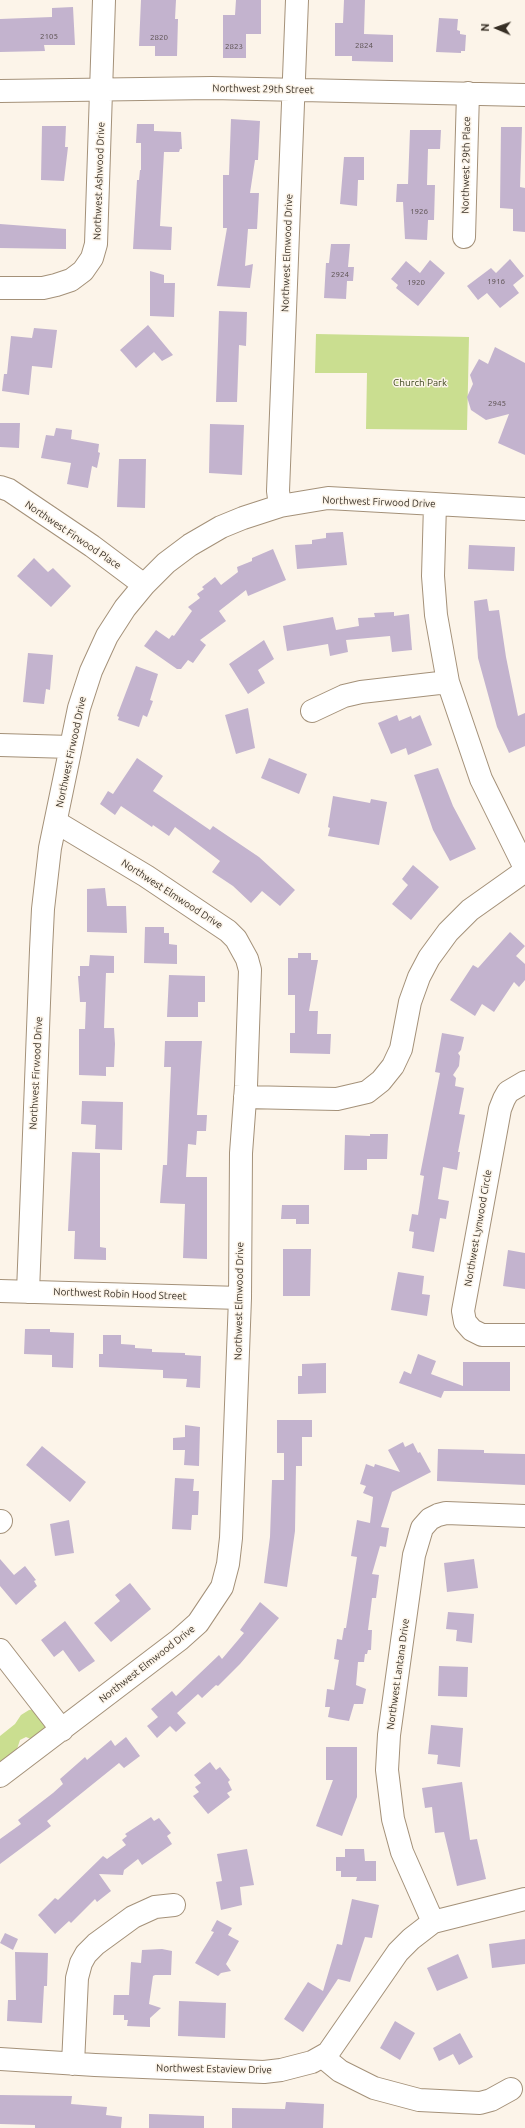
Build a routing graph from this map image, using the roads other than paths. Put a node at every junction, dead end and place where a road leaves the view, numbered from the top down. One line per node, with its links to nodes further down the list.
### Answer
1 (104, 0): 3 (street, Northwest Ashwood Drive)
2 (297, 0): 4 (street, Northwest Elmwood Drive)
3 (102, 90): 4 (street, Northwest 29th Street); 5 (street, Northwest 29th Street); 9 (street, Northwest Ashwood Drive)
4 (294, 90): 6 (street, Northwest 29th Street); 12 (street, Northwest Elmwood Drive)
5 (0, 91)
6 (468, 93): 7 (street, Northwest 29th Street); 8 (street, Northwest 29th Place)
7 (525, 95)
8 (464, 237)
9 (0, 288)
10 (0, 486): 14 (street, Northwest Firwood Place)
11 (435, 504): 12 (street, Northwest Firwood Drive); 13 (street, Northwest Firwood Drive); 15 (street)
12 (280, 506): 14 (street, Northwest Firwood Drive)
13 (525, 509)
14 (144, 585): 18 (street, Northwest Firwood Drive)
15 (448, 682): 16 (street); 20 (street)
16 (312, 711)
17 (0, 745): 18 (street)
18 (71, 747): 19 (street, Northwest Firwood Drive)
19 (56, 822): 22 (street, Northwest Elmwood Drive); 24 (street, Northwest Firwood Drive)
20 (525, 870): 22 (street)
21 (525, 1082): 26 (street, Northwest Lynwood Circle)
22 (245, 1097): 25 (street, Northwest Elmwood Drive)
23 (0, 1291): 24 (street, Northwest Robin Hood Street)
24 (28, 1292): 25 (street, Northwest Robin Hood Street)
25 (240, 1298): 29 (street, Northwest Elmwood Drive)
26 (525, 1335)
27 (525, 1516): 33 (street, Northwest Lantana Drive)
28 (0, 1650): 29 (street)
29 (62, 1730): 30 (street, Northwest Elmwood Drive)
30 (0, 1776)
31 (525, 1899): 33 (street)
32 (174, 1904): 36 (street)
33 (433, 1922): 34 (street)
34 (323, 2057): 36 (street, Northwest Estaview Drive); 37 (street)
35 (0, 2059): 36 (street, Northwest Estaview Drive)
36 (73, 2064)
37 (511, 2089)

